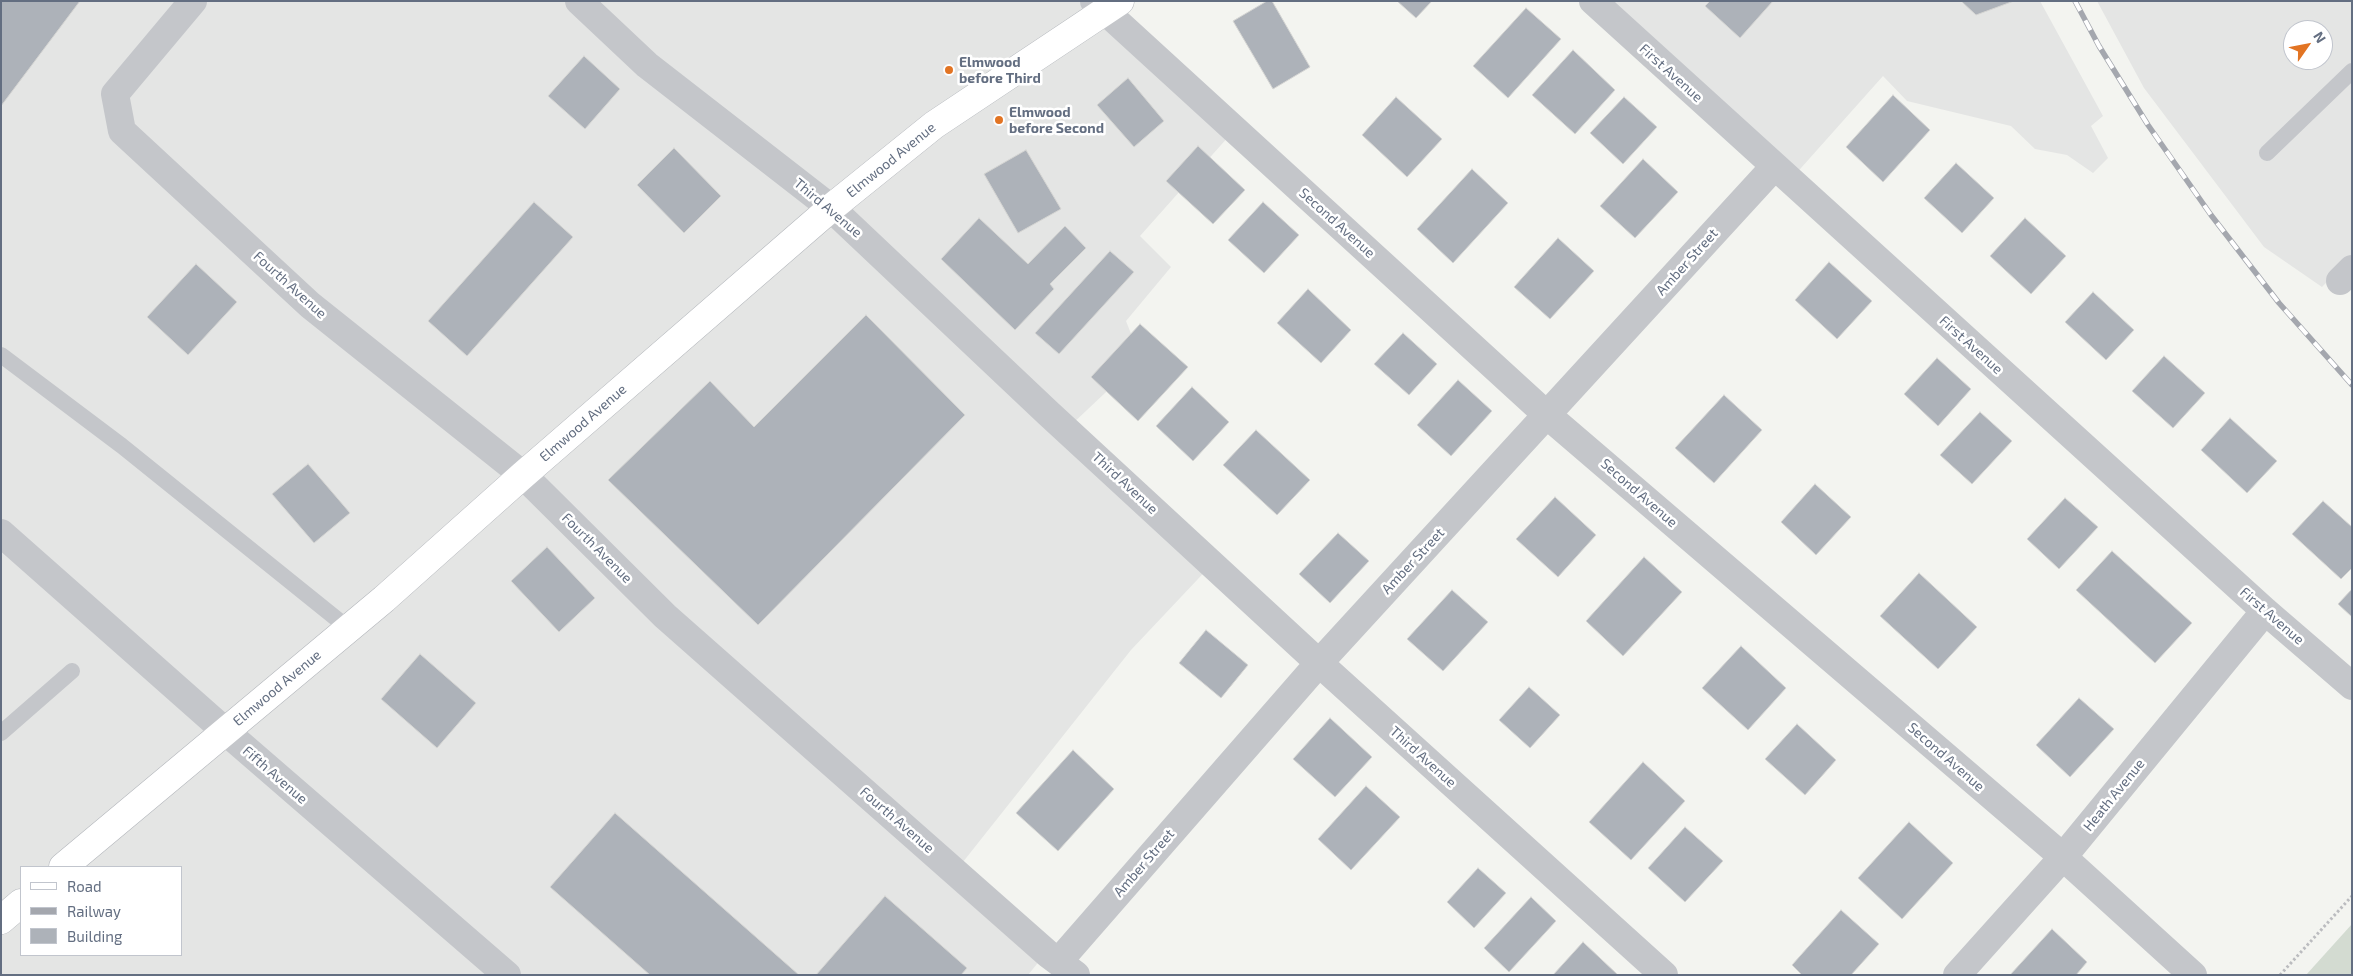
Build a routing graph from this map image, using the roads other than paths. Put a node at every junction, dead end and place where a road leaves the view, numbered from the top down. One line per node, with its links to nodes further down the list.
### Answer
1 (193, 1): 11 (street, Fourth Avenue)
2 (578, 1): 8 (street, Third Avenue)
3 (1592, 1): 7 (street, First Avenue)
4 (1106, 4): 8 (main road, Elmwood Avenue); 10 (street, Second Avenue)
5 (2352, 71): 6 (lane)
6 (2267, 153)
7 (1774, 167): 10 (street, Amber Street); 13 (street, First Avenue)
8 (832, 208): 11 (main road, Elmwood Avenue); 15 (street, Third Avenue)
9 (1, 355): 14 (lane)
10 (1547, 414): 15 (street, Amber Street); 20 (street, Second Avenue)
11 (523, 475): 14 (main road, Elmwood Avenue); 24 (street, Fourth Avenue)
12 (1, 533): 18 (street, Fifth Avenue)
13 (2265, 611): 17 (street, First Avenue); 20 (street, Heath Avenue)
14 (348, 628): 18 (main road, Elmwood Avenue)
15 (1319, 663): 24 (street, Amber Street); 26 (street, Third Avenue)
16 (72, 671): 19 (lane)
17 (2352, 686)
18 (225, 731): 21 (main road, Elmwood Avenue); 25 (street, Fifth Avenue)
19 (1, 733)
20 (2063, 857): 27 (street, Heath Avenue); 28 (street, Second Avenue)
21 (65, 866)
22 (20, 904): 23 (main road)
23 (1, 920)
24 (1067, 968)
25 (507, 975)
26 (1664, 975)
27 (1957, 975)
28 (2193, 975)

